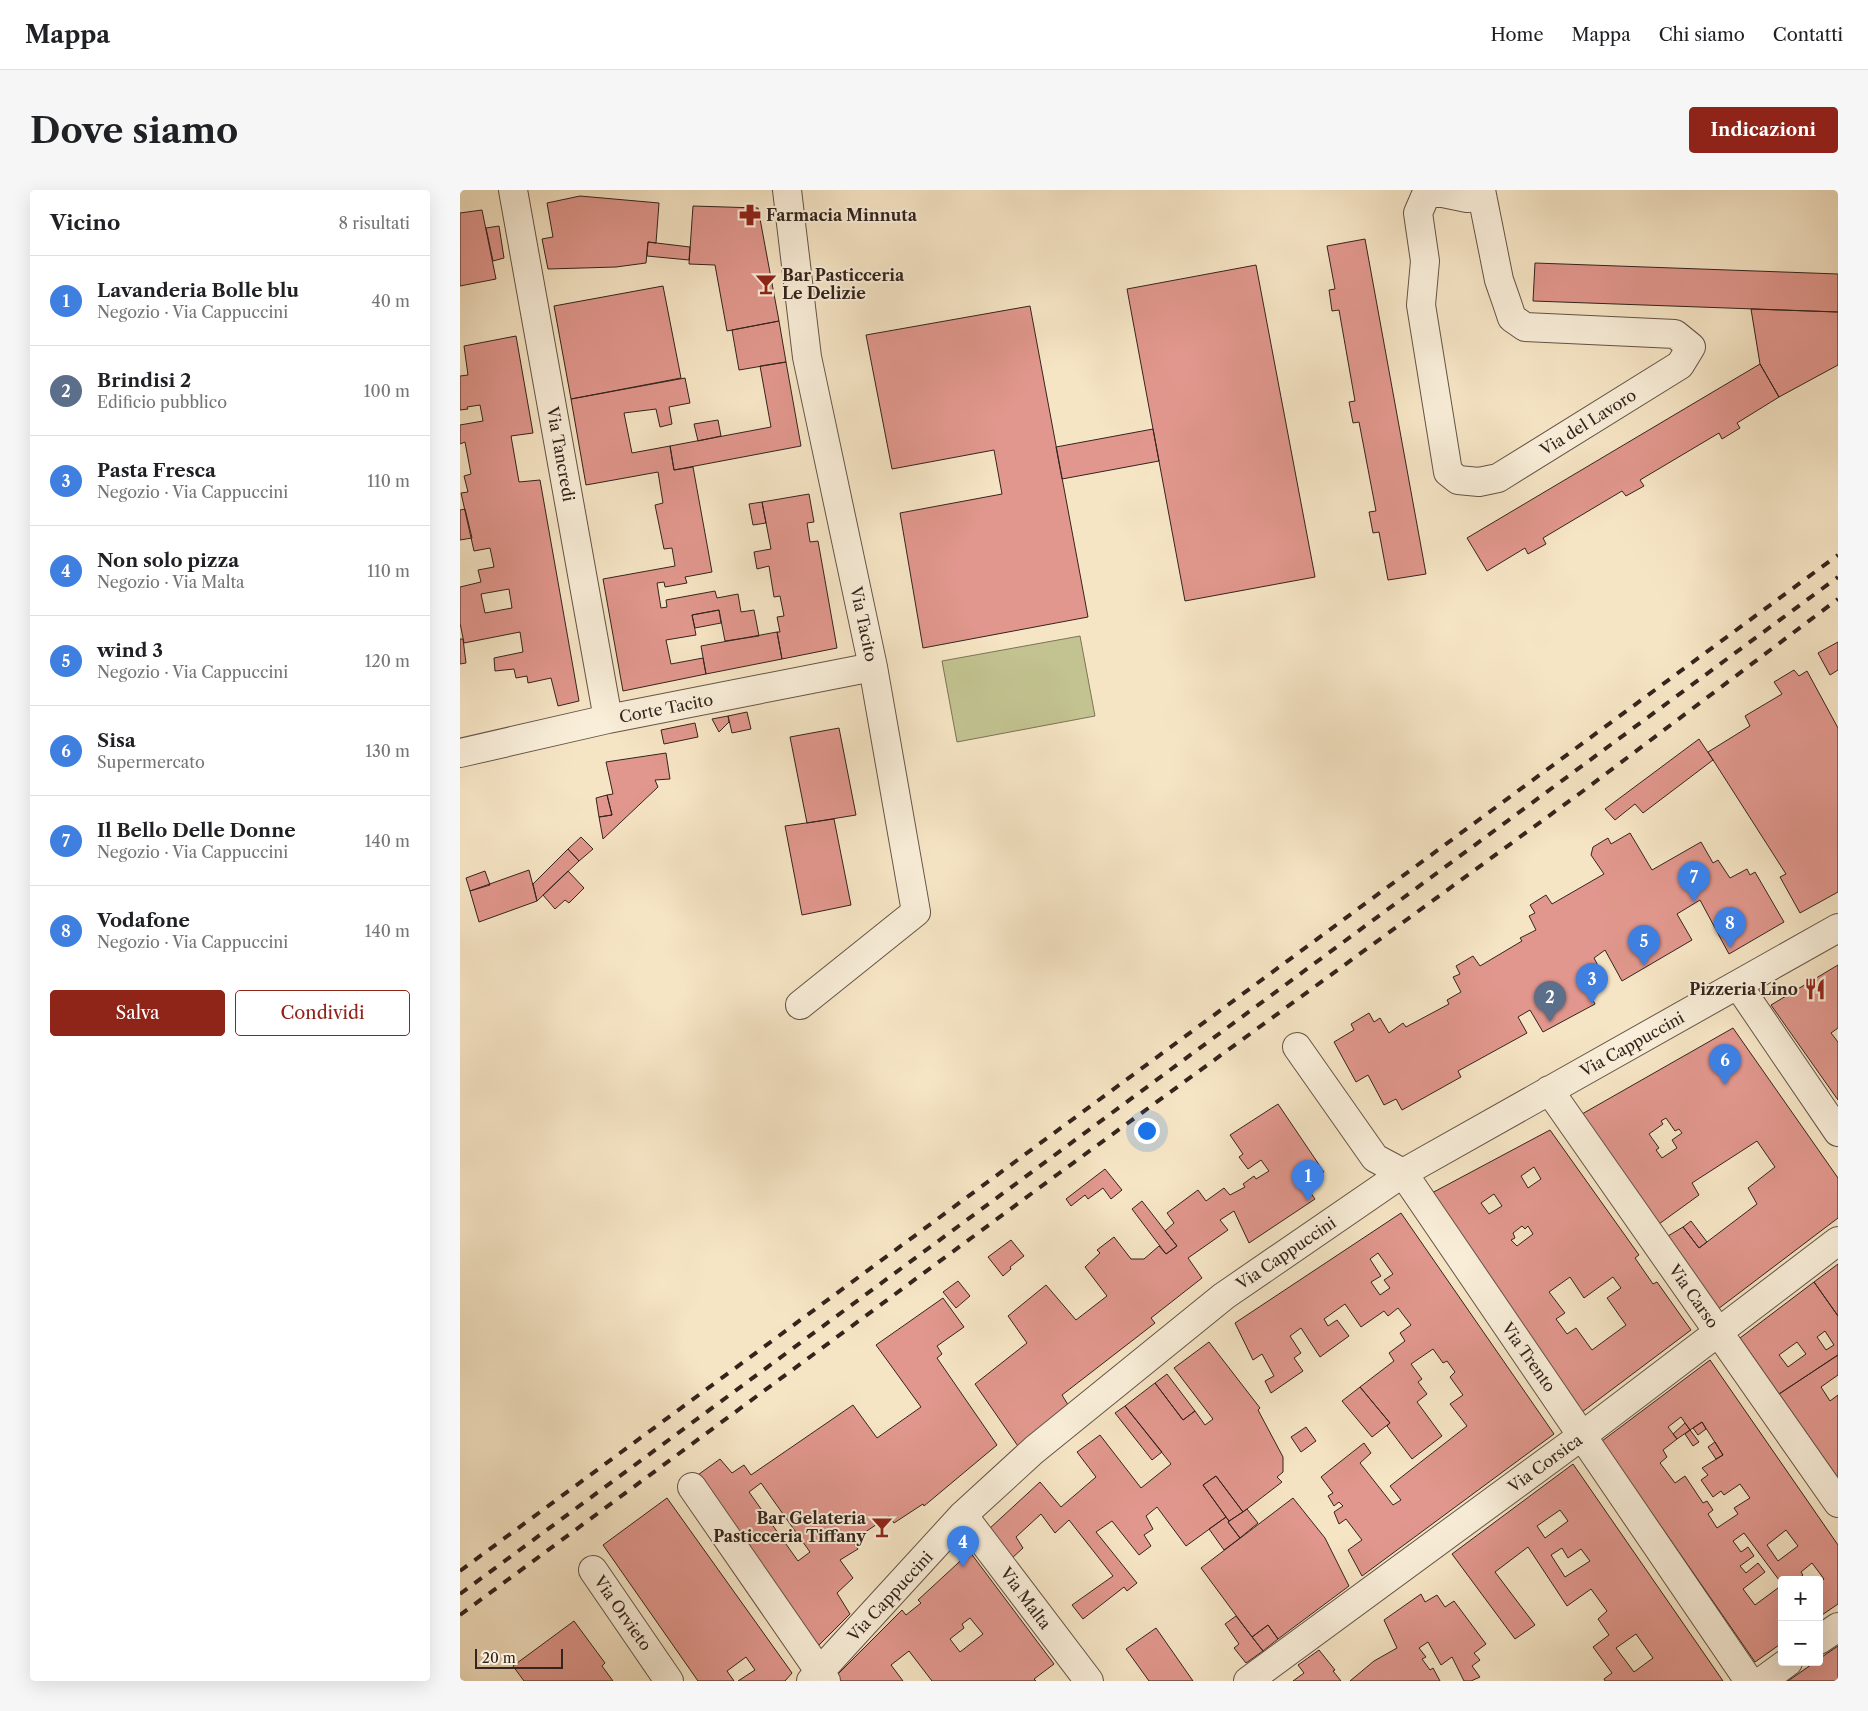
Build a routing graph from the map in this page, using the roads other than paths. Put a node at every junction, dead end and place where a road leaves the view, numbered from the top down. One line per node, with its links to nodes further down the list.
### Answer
1 (513, 190): 7 (street, Via Tancredi)
2 (787, 190): 6 (street, Via Tacito)
3 (1428, 190): 4 (street, Via del Lavoro); 5 (street, Via del Lavoro)
4 (1475, 190)
5 (1481, 190)
6 (873, 667): 7 (street, Corte Tacito); 11 (street, Via Tacito)
7 (608, 719): 8 (street, Corte Tacito)
8 (460, 753)
9 (1838, 928): 10 (street, Via Cappuccini)
10 (1738, 985): 13 (street, Via Cappuccini); 14 (street)
11 (800, 1005)
12 (1297, 1047): 15 (street, Via Trento)
13 (1549, 1090): 15 (street, Via Cappuccini); 17 (street, Via Carso)
14 (1838, 1132)
15 (1403, 1173): 18 (street, Via Trento); 21 (street, Via Cappuccini)
16 (1838, 1241): 17 (street, Via Corsica)
17 (1719, 1332): 18 (street, Via Corsica); 20 (street, Via Carso)
18 (1583, 1435): 29 (street, Via Corsica); 30 (street, Via Trento)
19 (692, 1487): 26 (street)
20 (1838, 1503)
21 (964, 1516): 26 (street, Via Cappuccini); 28 (street, Via Malta)
22 (593, 1570): 27 (street, Via Orvieto)
23 (1838, 1627): 24 (street)
24 (1823, 1637)
25 (1783, 1666): 31 (street)
26 (819, 1678)
27 (669, 1681)
28 (1089, 1681)
29 (1248, 1681)
30 (1749, 1681)
31 (1762, 1681)

